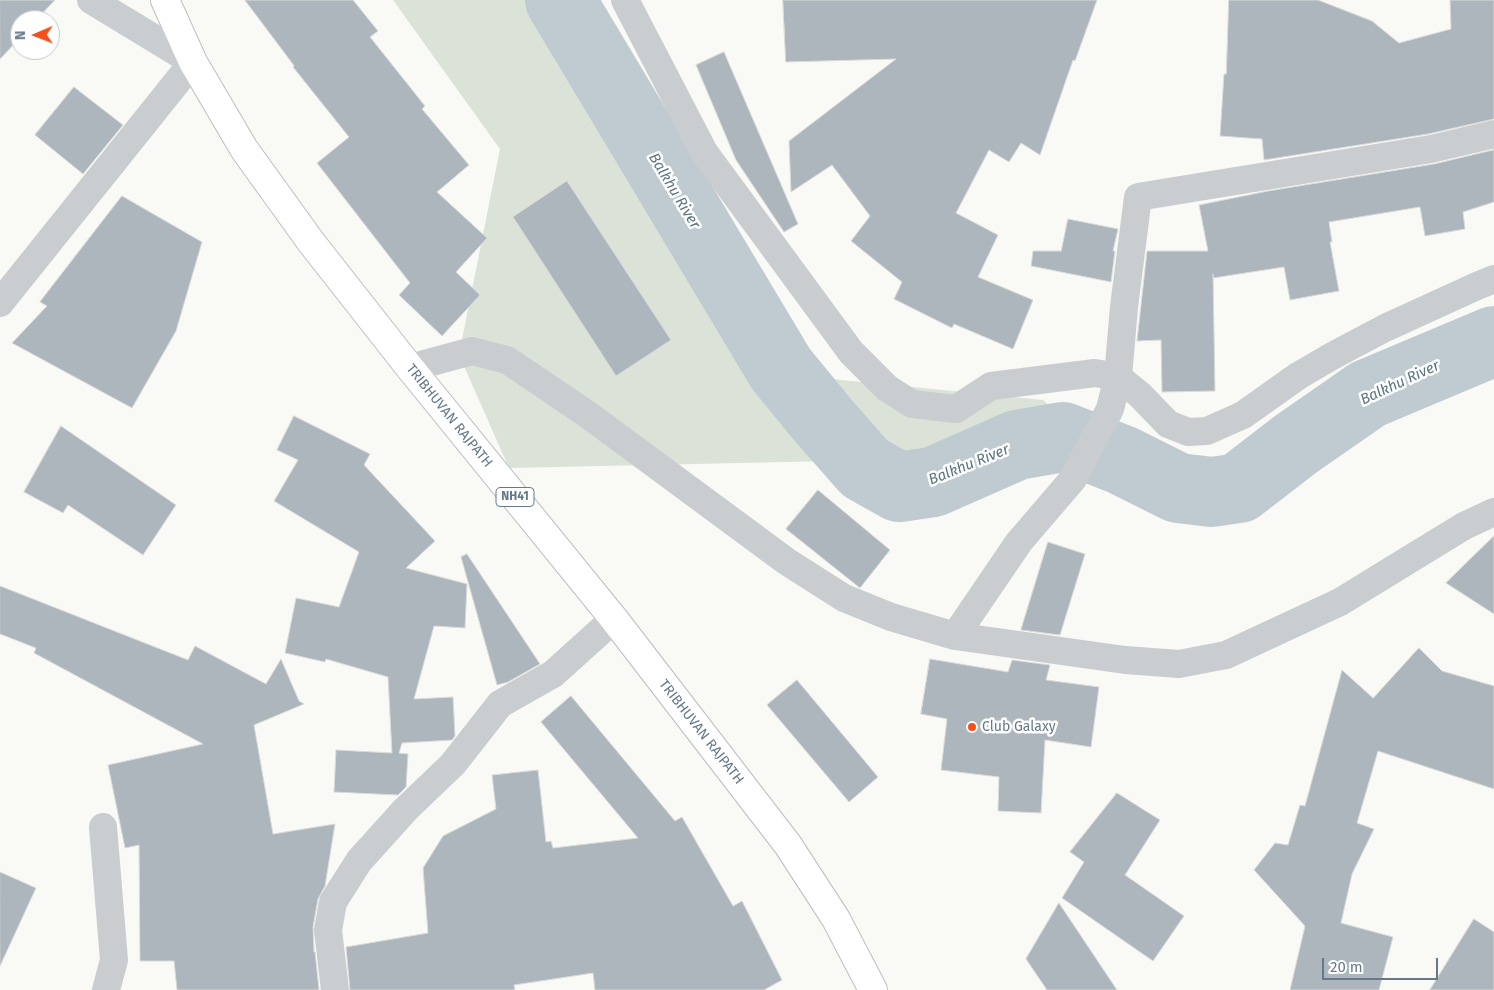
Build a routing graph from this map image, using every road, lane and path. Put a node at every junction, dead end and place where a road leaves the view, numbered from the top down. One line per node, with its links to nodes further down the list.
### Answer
1 (91, 0): 4 (street)
2 (165, 0): 4 (highway, TRIBHUVAN RAJPATH / NH41)
3 (625, 0): 9 (street)
4 (193, 62): 7 (street); 8 (highway, TRIBHUVAN RAJPATH / NH41)
5 (1494, 134): 9 (street)
6 (1494, 279): 9 (street)
7 (0, 303)
8 (410, 368): 11 (highway, TRIBHUVAN RAJPATH / NH41); 12 (street)
9 (1118, 377): 12 (street)
10 (1494, 512): 12 (street)
11 (614, 619): 15 (street); 16 (highway, TRIBHUVAN RAJPATH / NH41)
12 (955, 636)
13 (102, 827): 14 (street)
14 (106, 990)
15 (335, 990)
16 (873, 990)

